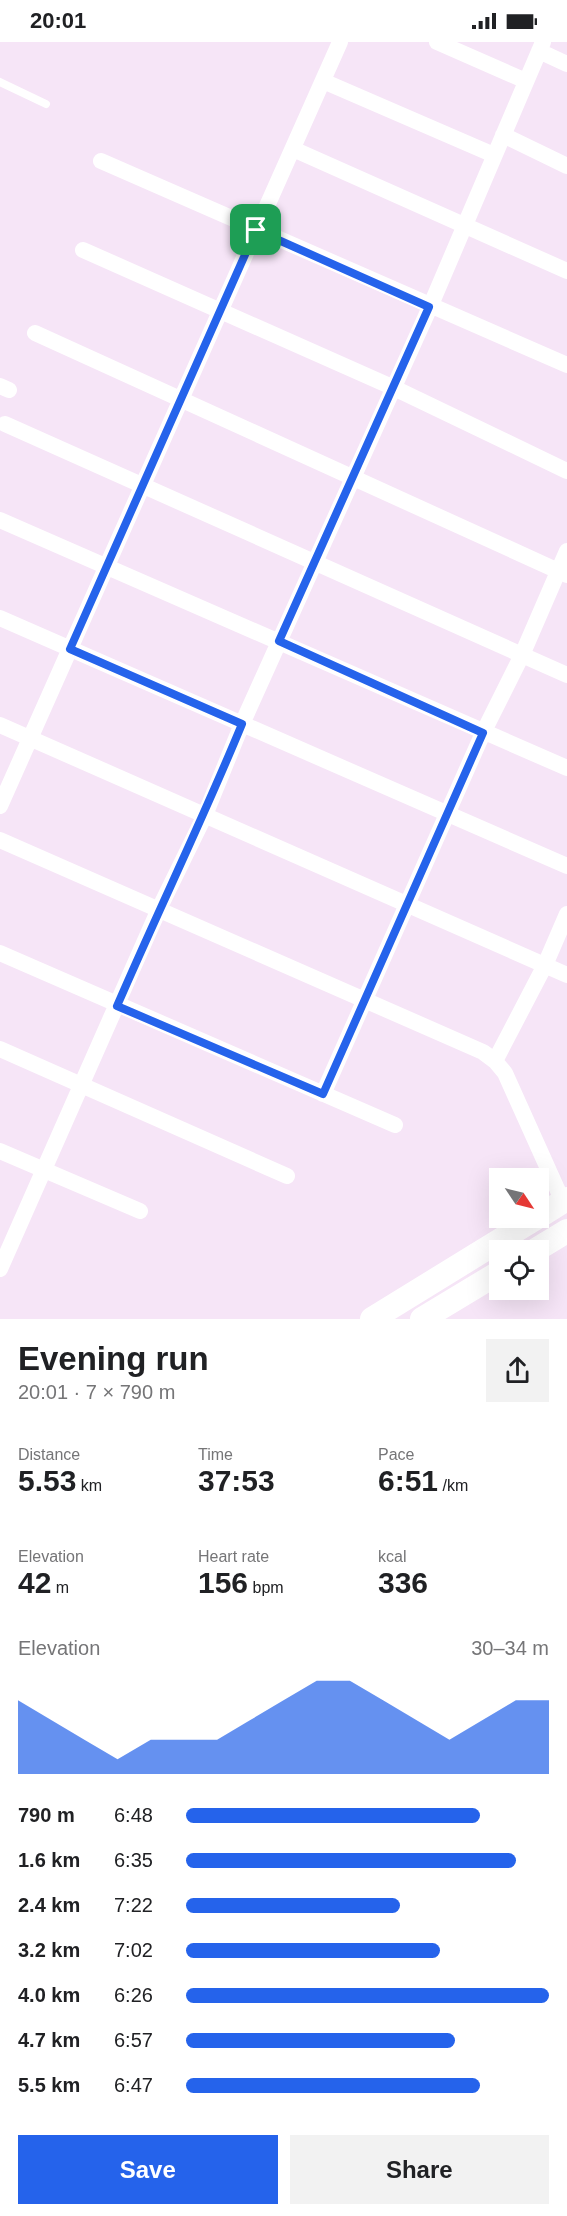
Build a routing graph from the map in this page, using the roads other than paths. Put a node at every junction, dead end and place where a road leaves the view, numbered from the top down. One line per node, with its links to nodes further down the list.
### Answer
1 (340, 42): 5 (street)
2 (437, 42): 6 (street)
3 (541, 47): 4 (street); 6 (street)
4 (567, 64)
5 (323, 81): 10 (street); 11 (street)
6 (526, 81): 9 (street)
7 (0, 82): 8 (lane)
8 (46, 104)
9 (503, 135): 11 (street); 13 (street)
10 (293, 148): 14 (street); 15 (street)
11 (494, 155): 14 (street)
12 (101, 161): 15 (street)
13 (567, 166)
14 (465, 224): 17 (street); 18 (street)
15 (256, 230): 18 (street); 19 (street)
16 (82, 249): 19 (street)
17 (567, 271)
18 (429, 307): 21 (street); 22 (street)
19 (220, 311): 22 (street); 23 (street)
20 (35, 333): 23 (street)
21 (567, 365)
22 (392, 387): 25 (street); 26 (street)
23 (181, 399): 26 (street); 27 (street)
24 (6, 424): 27 (street)
25 (567, 471)
26 (352, 477): 30 (street); 32 (street)
27 (142, 486): 30 (street); 31 (street)
28 (0, 520): 31 (street)
29 (567, 551): 32 (street)
30 (314, 562): 34 (street); 36 (street)
31 (107, 566): 34 (street); 35 (street)
32 (563, 573): 36 (street)
33 (0, 618): 35 (street)
34 (279, 641): 38 (street); 40 (street)
35 (70, 649): 38 (street); 41 (street)
36 (522, 655): 37 (street); 40 (street)
37 (567, 675)
38 (242, 724): 44 (street); 45 (street)
39 (0, 725): 41 (street)
40 (483, 733): 42 (street); 45 (street)
41 (31, 738): 43 (street); 44 (street)
42 (567, 768)
43 (0, 807)
44 (205, 815): 48 (street); 49 (street)
45 (448, 815): 47 (street); 48 (street)
46 (0, 840): 49 (street)
47 (567, 866)
48 (409, 905): 52 (street); 54 (street)
49 (159, 909): 54 (street); 55 (street)
50 (567, 914): 52 (street)
51 (0, 953): 55 (street)
52 (545, 965): 53 (street); 57 (street)
53 (567, 975)
54 (366, 1000): 57 (street); 59 (street)
55 (117, 1006): 58 (street); 59 (street)
56 (0, 1049): 58 (street)
57 (495, 1061): 64 (street)
58 (82, 1085): 62 (street); 63 (street)
59 (323, 1094): 60 (street)
60 (395, 1125)
61 (0, 1151): 62 (street)
62 (44, 1171): 66 (street); 70 (street)
63 (287, 1176)
64 (565, 1200): 65 (street)
65 (549, 1210)
66 (140, 1211)
67 (519, 1228): 72 (street)
68 (567, 1231): 69 (street)
69 (549, 1242)
70 (2, 1259)
71 (489, 1279): 73 (street)
72 (372, 1319)
73 (422, 1319)

